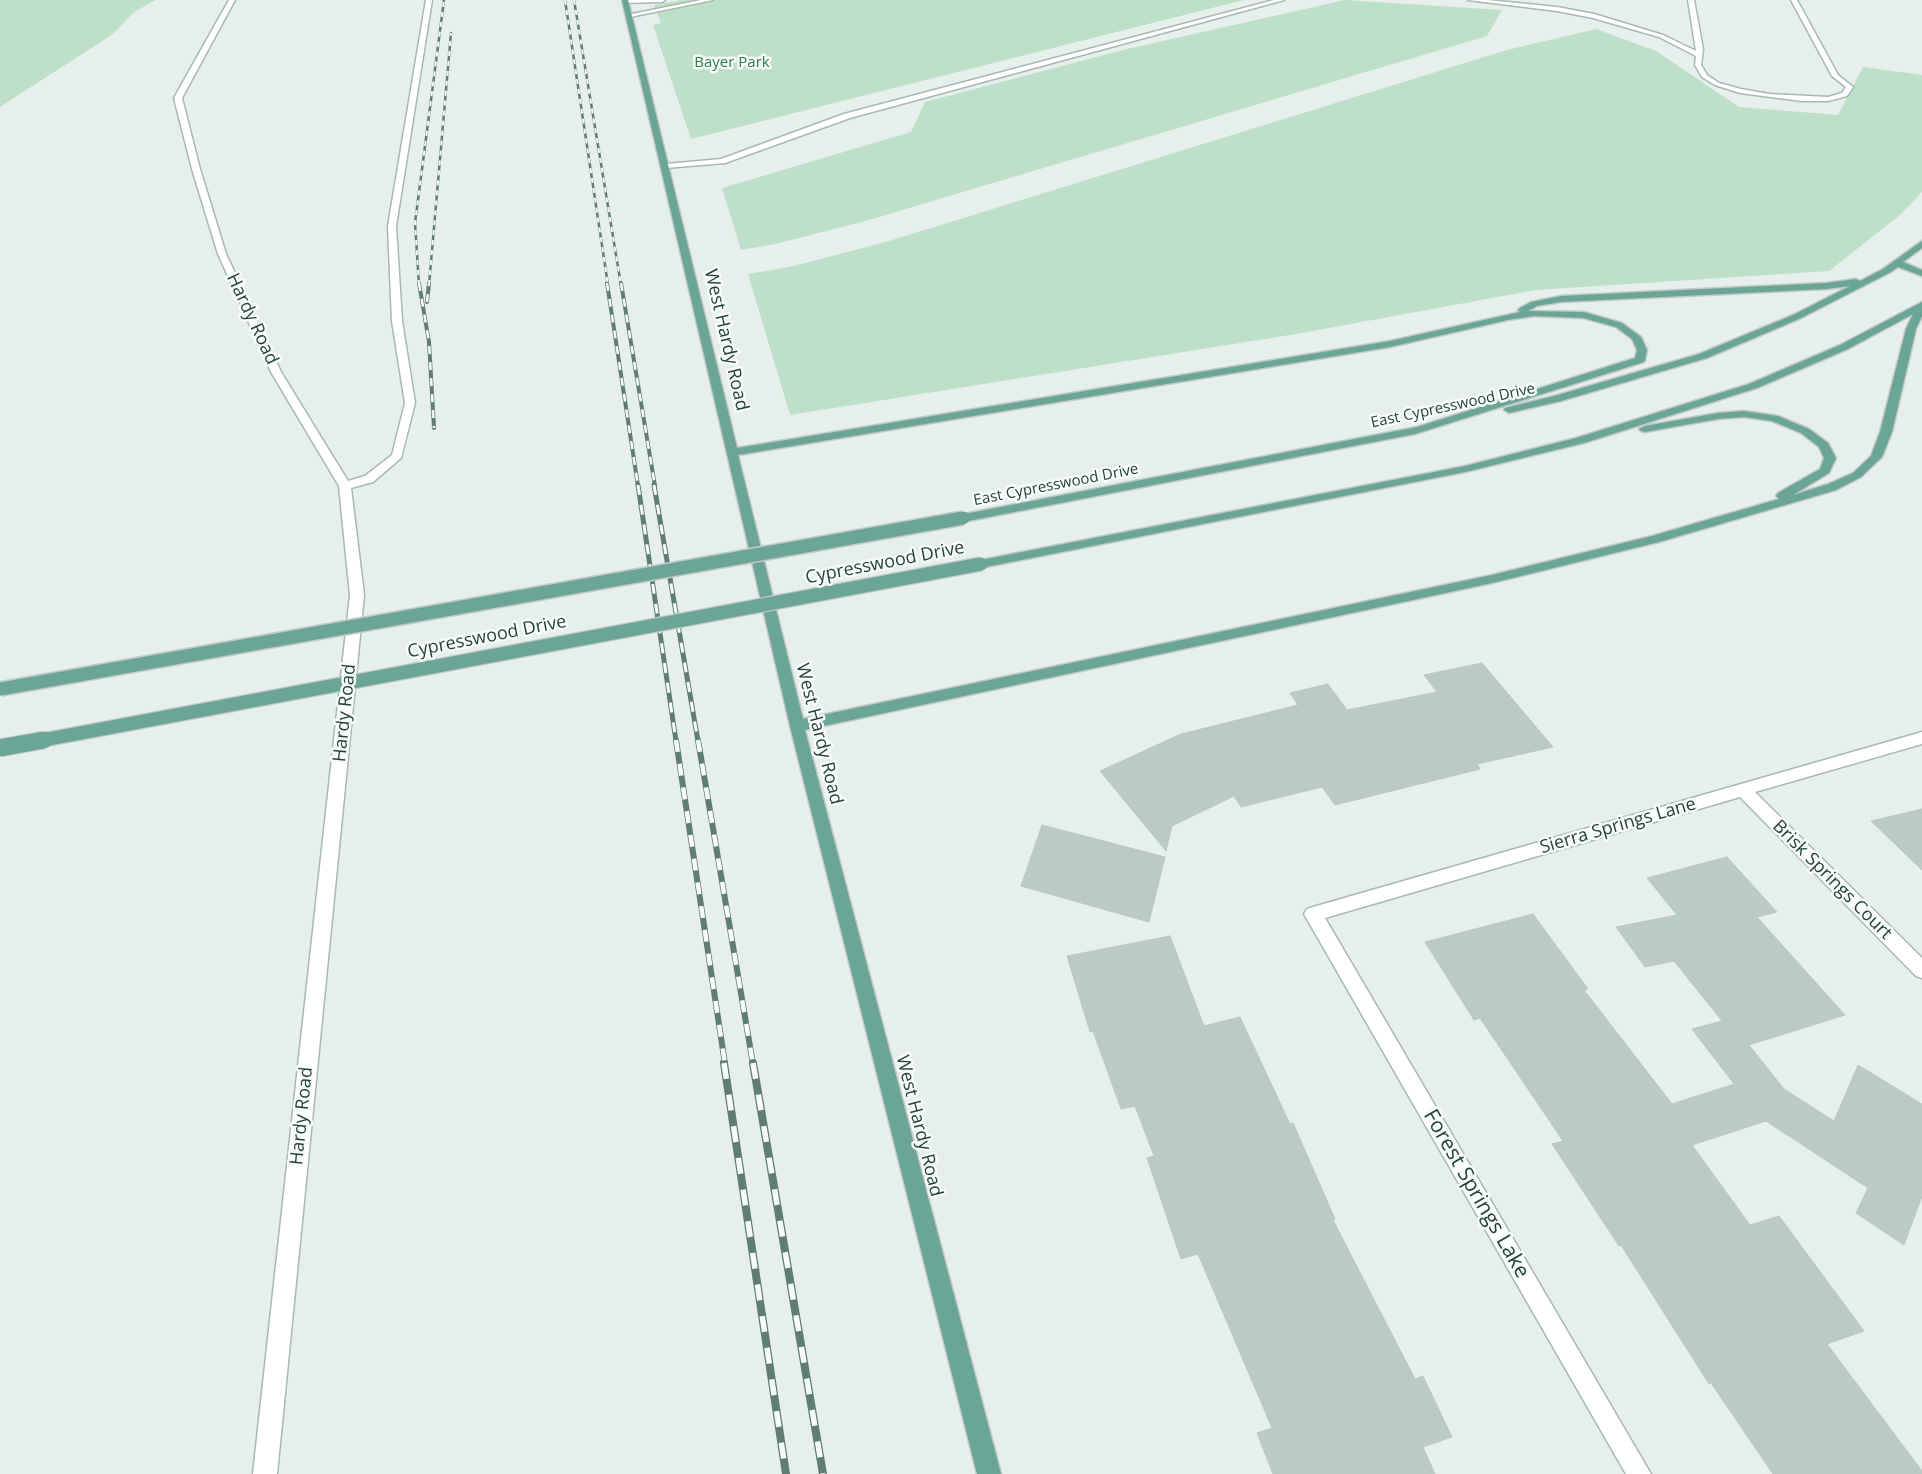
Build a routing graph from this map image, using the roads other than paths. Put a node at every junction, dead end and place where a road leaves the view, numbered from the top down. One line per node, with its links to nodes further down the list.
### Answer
1 (232, 0): 21 (street, Hardy Road)
2 (429, 0): 21 (street)
3 (662, 0): 9 (street)
4 (710, 0): 9 (street)
5 (1281, 0): 11 (street)
6 (1471, 0): 10 (street)
7 (1691, 0): 10 (street)
8 (1794, 0): 10 (street)
9 (627, 6): 11 (main road, West Hardy Road)
10 (1699, 55)
11 (666, 166): 20 (main road, West Hardy Road)
12 (1922, 244): 13 (main road, East Cypresswood Drive)
13 (1896, 263): 14 (main road); 15 (main road, East Cypresswood Drive)
14 (1922, 272)
15 (1867, 281): 17 (main road); 18 (main road, East Cypresswood Drive)
16 (1922, 305): 19 (main road); 22 (main road)
17 (1508, 317): 18 (main road); 20 (main road)
18 (1415, 431): 23 (main road, East Cypresswood Drive)
19 (1580, 442): 22 (main road); 27 (main road, Cypresswood Drive, bridge)
20 (733, 452): 25 (main road, West Hardy Road)
21 (345, 486): 31 (street, Hardy Road)
22 (1760, 509): 25 (main road)
23 (962, 518): 24 (main road, Cypresswood Drive, bridge)
24 (0, 689)
25 (797, 726): 32 (main road, West Hardy Road)
26 (1922, 738): 28 (street, Sierra Springs Lane)
27 (0, 748)
28 (1743, 790): 29 (street, Sierra Springs Lane); 30 (street, Brisk Springs Court)
29 (1313, 914): 33 (street, Forest Springs Lake)
30 (1922, 970)
31 (265, 1474)
32 (989, 1474)
33 (1639, 1474)

